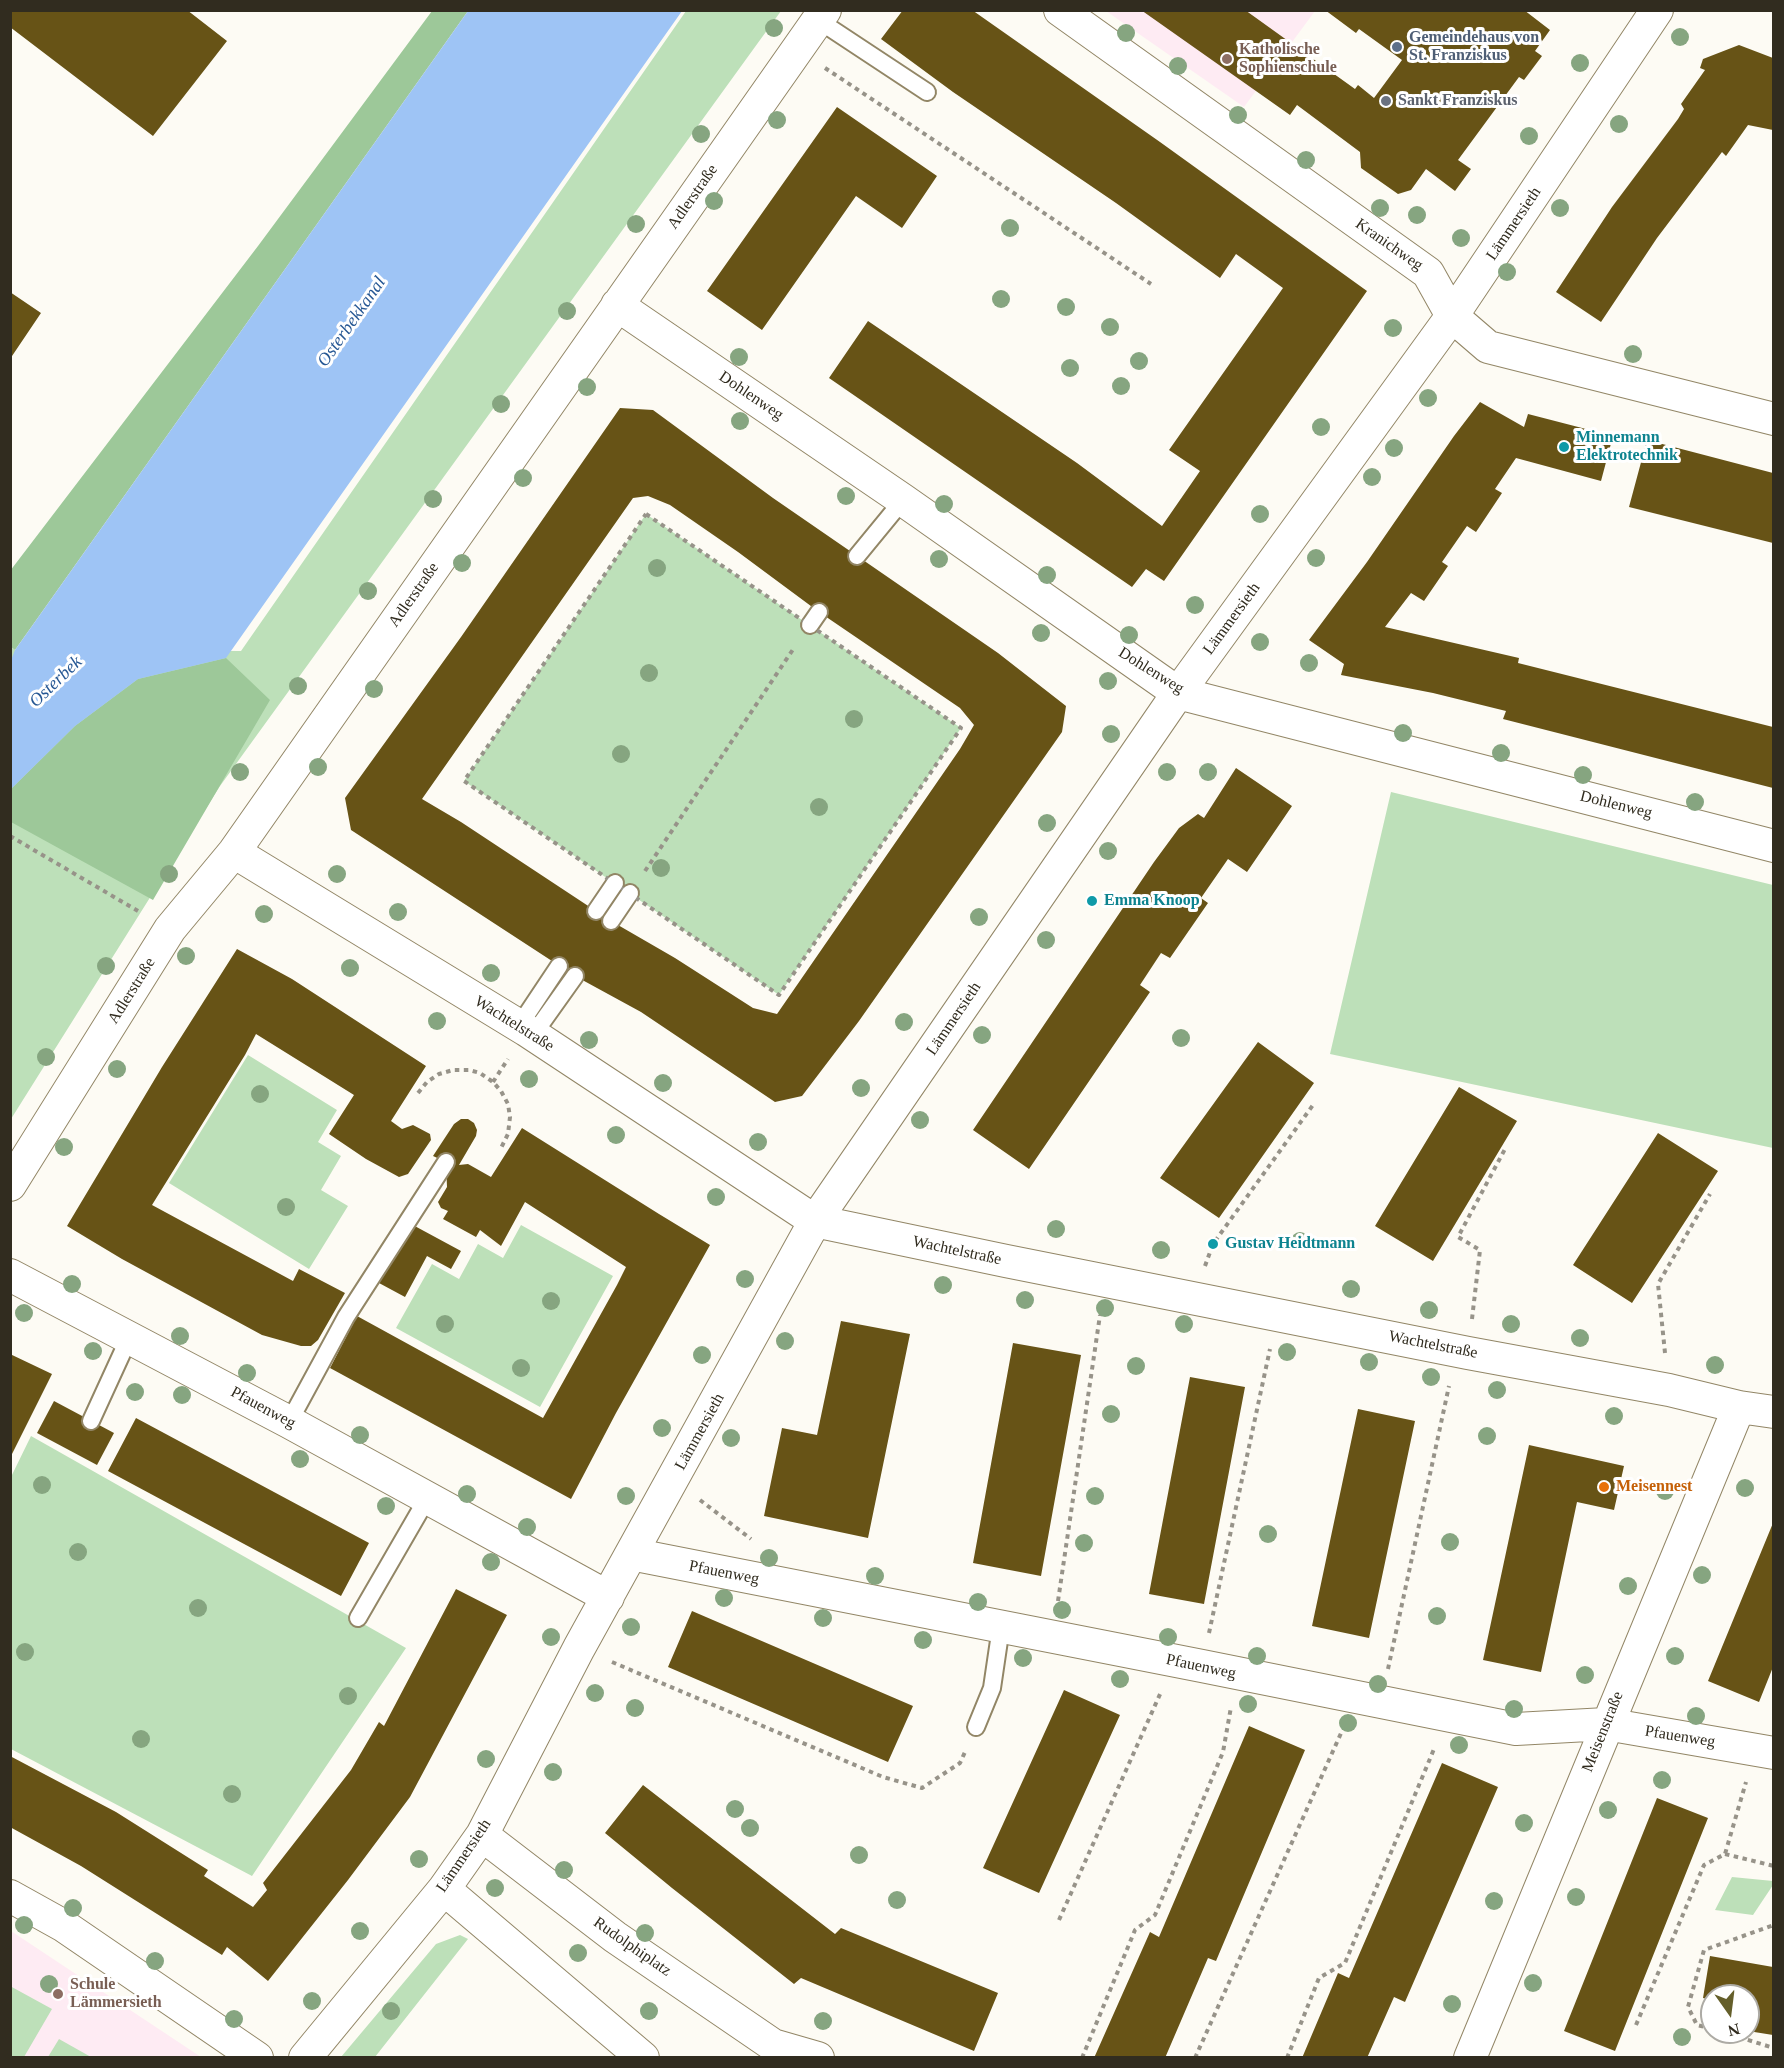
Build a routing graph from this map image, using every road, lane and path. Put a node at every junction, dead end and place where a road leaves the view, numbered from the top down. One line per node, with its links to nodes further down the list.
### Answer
1 (1060, 10): 8 (street, Kranichweg)
2 (1657, 10): 8 (street, Lämmersieth)
3 (822, 15): 4 (street, Adlerstraße); 5 (lane)
4 (797, 49): 6 (path); 7 (street, Adlerstraße)
5 (927, 92)
6 (1150, 284)
7 (617, 305): 10 (street, Dohlenweg); 16 (street, Adlerstraße)
8 (1452, 316): 9 (street, Kranichweg); 13 (street, Lämmersieth)
9 (1773, 419)
10 (903, 500): 11 (lane); 13 (street, Dohlenweg)
11 (857, 556)
12 (797, 645): 18 (path)
13 (1178, 693): 15 (street, Dohlenweg); 32 (street, Lämmersieth)
14 (10, 836): 21 (path)
15 (1773, 846)
16 (234, 852): 21 (street, Adlerstraße); 24 (street, Wachtelstraße)
17 (615, 883): 18 (path); 18 (path); 19 (lane)
18 (630, 893): 20 (lane)
19 (596, 911)
20 (611, 921)
21 (170, 929): 30 (street, Adlerstraße)
22 (559, 966): 24 (lane)
23 (575, 976): 24 (lane)
24 (526, 1031): 32 (street, Wachtelstraße)
25 (418, 1093): 27 (path)
26 (1312, 1105): 35 (path)
27 (501, 1148)
28 (1505, 1149): 38 (path)
29 (446, 1162): 43 (lane)
30 (10, 1185)
31 (1710, 1194): 39 (path)
32 (815, 1221): 34 (street, Wachtelstraße); 44 (street, Lämmersieth)
33 (10, 1275): 37 (street, Pfauenweg)
34 (1106, 1280): 35 (street, Wachtelstraße); 51 (path)
35 (1193, 1297): 36 (street, Wachtelstraße)
36 (1278, 1314): 38 (street, Wachtelstraße); 53 (path)
37 (129, 1338): 42 (lane); 43 (street, Pfauenweg)
38 (1463, 1351): 39 (street, Wachtelstraße); 55 (path)
39 (1669, 1390): 40 (street, Wachtelstraße)
40 (1739, 1407): 41 (street, Wachtelstraße); 57 (street, Meisenstraße)
41 (1773, 1412)
42 (91, 1421)
43 (289, 1422): 45 (street, Pfauenweg)
44 (673, 1480): 46 (path); 47 (street, Lämmersieth)
45 (428, 1497): 48 (street, Pfauenweg); 49 (lane)
46 (755, 1542)
47 (631, 1554): 48 (street, Lämmersieth); 50 (street, Pfauenweg)
48 (608, 1597): 52 (street, Lämmersieth)
49 (358, 1618)
50 (1001, 1627): 51 (street, Pfauenweg); 58 (lane)
51 (1053, 1637): 53 (street, Pfauenweg)
52 (579, 1648): 58 (path); 60 (street, Lämmersieth)
53 (1188, 1663): 54 (street, Pfauenweg); 65 (path)
54 (1238, 1674): 55 (street, Pfauenweg); 74 (path)
55 (1369, 1700): 56 (street, Pfauenweg); 75 (path)
56 (1450, 1716): 57 (street, Pfauenweg); 76 (path)
57 (1606, 1724): 59 (street, Pfauenweg); 77 (street, Meisenstraße)
58 (976, 1727)
59 (1765, 1751): 61 (path)
60 (482, 1835): 63 (street, Lämmersieth); 69 (street, Rudolphiplatz)
61 (1725, 1854): 62 (path); 67 (path)
62 (1773, 1866)
63 (444, 1889): 71 (street, Lämmersieth); 72 (street)
64 (10, 1896): 70 (street)
65 (1059, 1920)
66 (1773, 1925): 68 (path)
67 (1636, 2025)
68 (1700, 2026)
69 (769, 2051): 73 (street, Rudolphiplatz)
70 (257, 2058)
71 (305, 2058)
72 (643, 2058)
73 (818, 2058)
74 (1082, 2058)
75 (1195, 2058)
76 (1287, 2058)
77 (1470, 2058)

